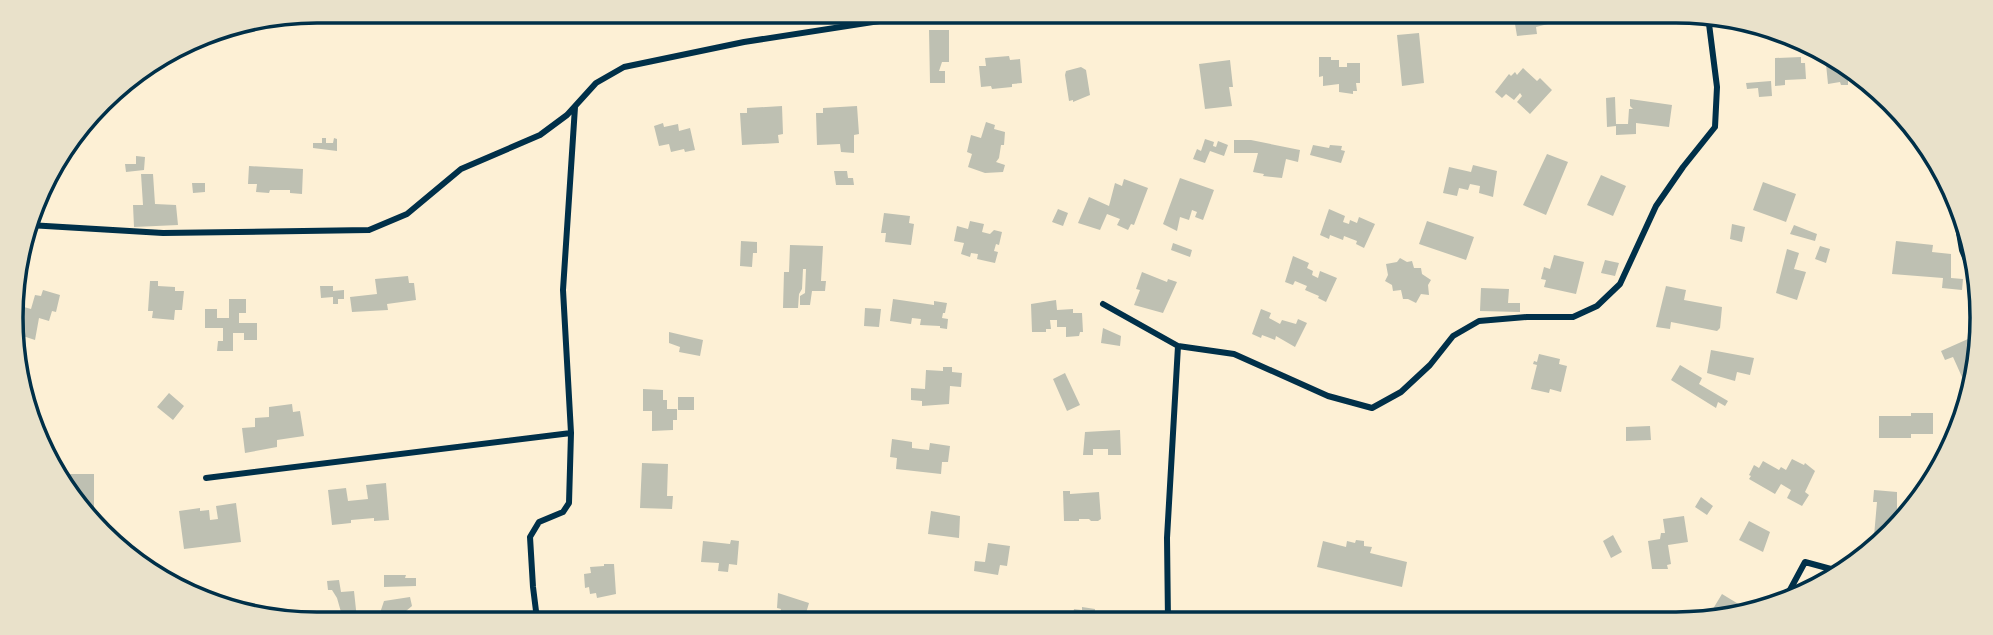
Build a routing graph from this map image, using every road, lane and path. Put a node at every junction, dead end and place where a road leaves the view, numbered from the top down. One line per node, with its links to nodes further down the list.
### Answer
1 (867, 23): 3 (street)
2 (1709, 24): 6 (street)
3 (575, 106): 4 (street); 7 (street)
4 (37, 225)
5 (1103, 304): 6 (street)
6 (1178, 346): 12 (street)
7 (571, 433): 8 (street); 11 (street)
8 (206, 478)
9 (1830, 569): 10 (street)
10 (1791, 589)
11 (536, 612)
12 (1168, 612)

